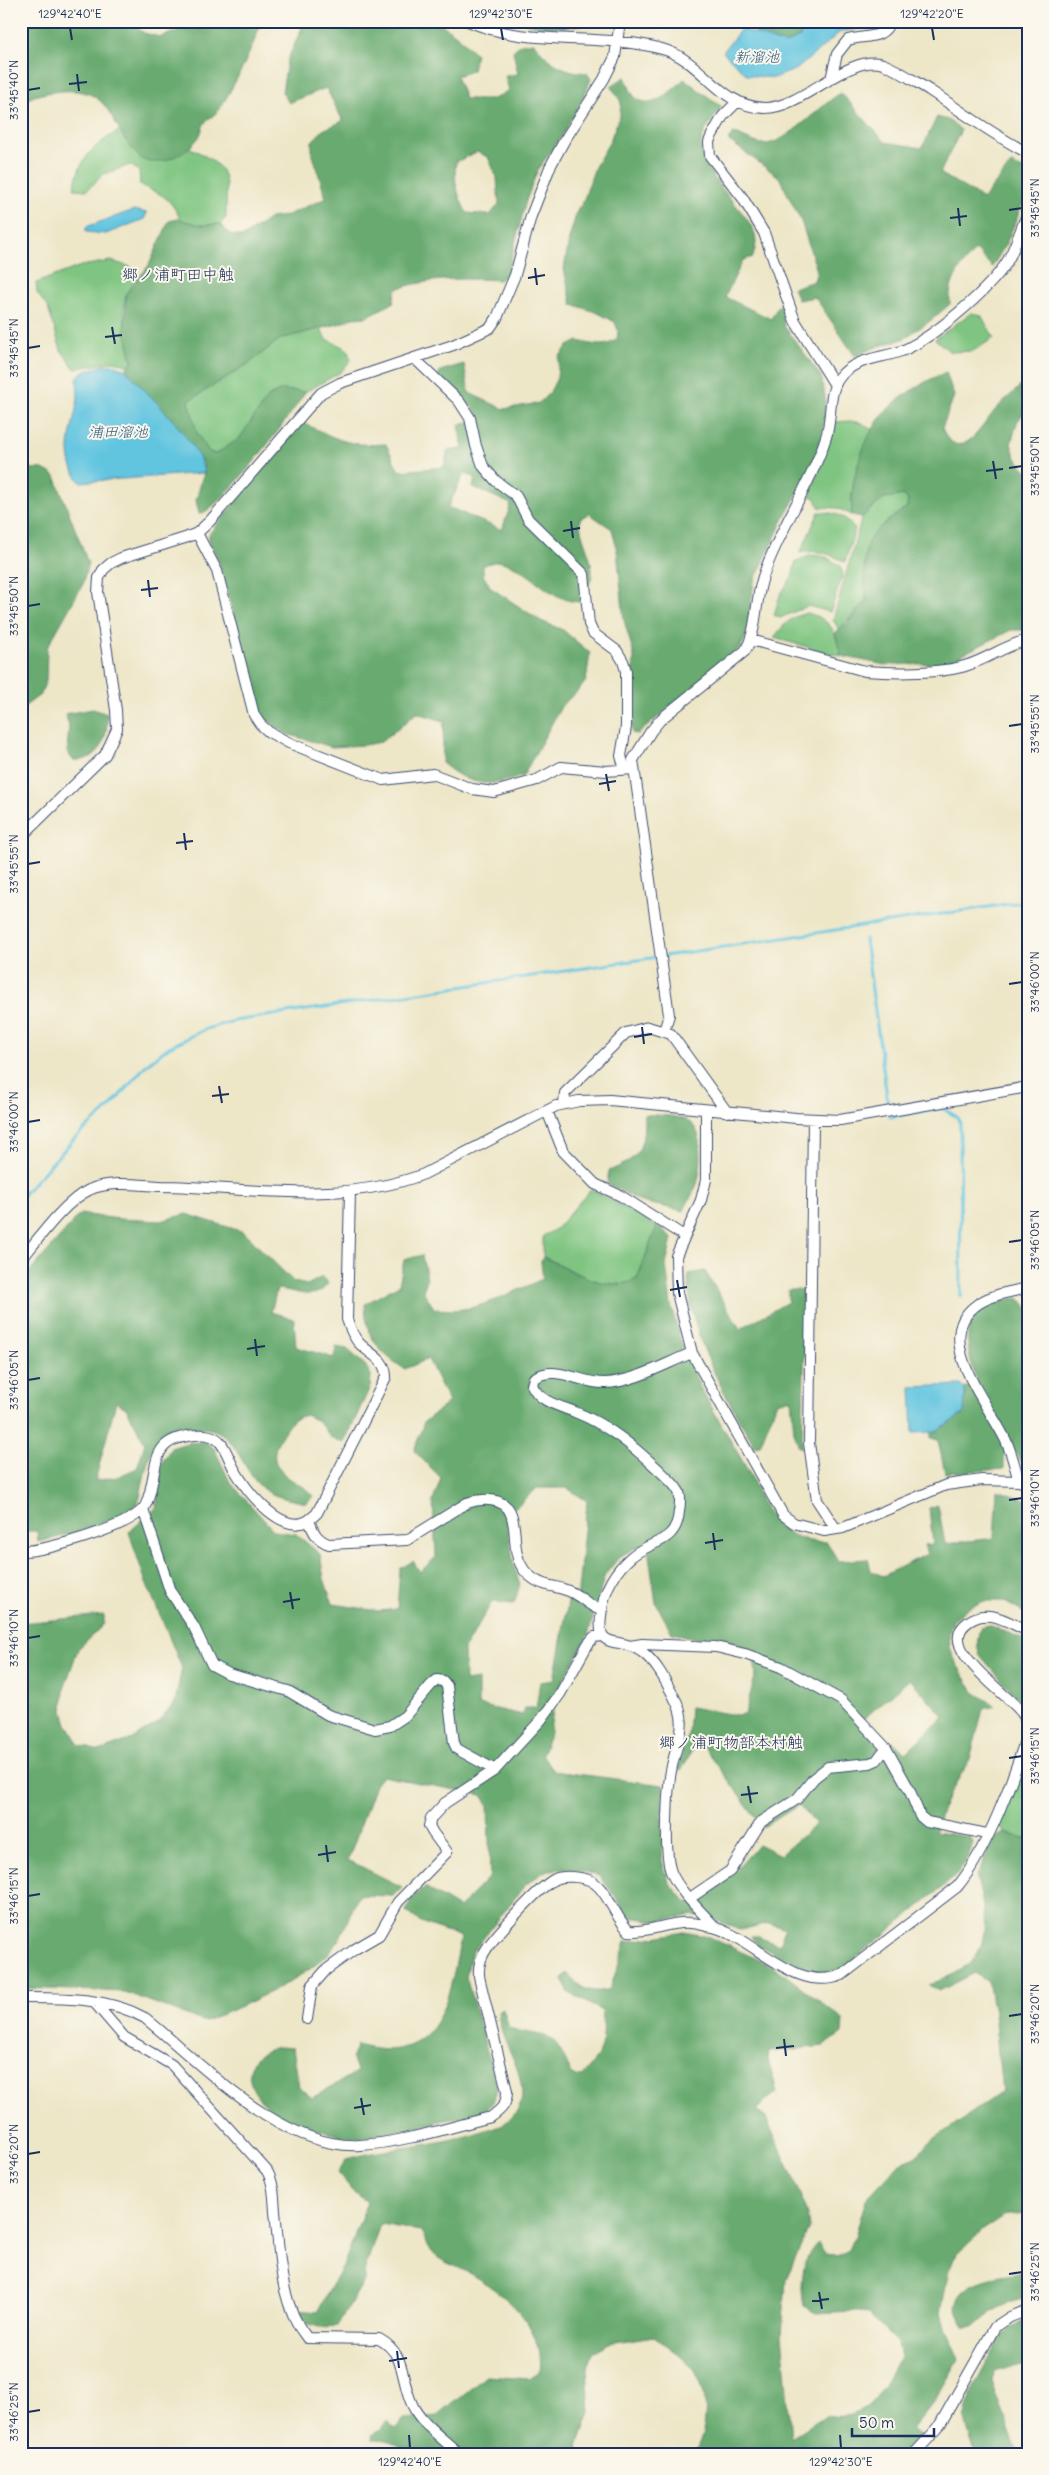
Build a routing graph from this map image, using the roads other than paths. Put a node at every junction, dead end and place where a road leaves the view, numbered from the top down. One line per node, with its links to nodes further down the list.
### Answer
1 (468, 21): 4 (street)
2 (620, 21): 4 (street)
3 (890, 21): 5 (street)
4 (617, 42): 6 (street); 9 (street)
5 (832, 79): 6 (street); 7 (street)
6 (737, 102): 10 (street)
7 (1028, 153)
8 (1028, 213): 10 (street)
9 (414, 358): 11 (street); 14 (street)
10 (835, 385): 12 (street)
11 (197, 533): 14 (street); 15 (street)
12 (751, 640): 13 (street); 14 (street)
13 (1028, 640)
14 (629, 769): 16 (street)
15 (21, 837)
16 (664, 1030): 18 (street); 21 (street)
17 (1027, 1089): 22 (street)
18 (564, 1104): 19 (street); 20 (street)
19 (706, 1110): 21 (street); 24 (street)
20 (547, 1111): 23 (street); 24 (street)
21 (727, 1112): 22 (street)
22 (813, 1120): 31 (street)
23 (350, 1192): 25 (street); 30 (street)
24 (684, 1236): 27 (street)
25 (23, 1255)
26 (1028, 1288): 28 (street)
27 (692, 1353): 31 (street); 33 (street)
28 (1024, 1482): 31 (street)
29 (143, 1509): 30 (street); 32 (street); 38 (street)
30 (309, 1520): 33 (street)
31 (836, 1529)
32 (21, 1551)
33 (601, 1610): 35 (street)
34 (1028, 1631): 39 (street)
35 (602, 1636): 36 (street); 38 (street)
36 (630, 1646): 37 (street); 40 (street)
37 (886, 1748): 39 (street); 40 (street)
38 (495, 1770): 44 (street)
39 (987, 1834): 41 (street)
40 (690, 1898): 41 (street)
41 (716, 1928): 43 (street)
42 (21, 1998): 43 (street)
43 (94, 2002): 46 (street)
44 (306, 2019)
45 (1028, 2310): 47 (street)
46 (459, 2454)
47 (914, 2454)

